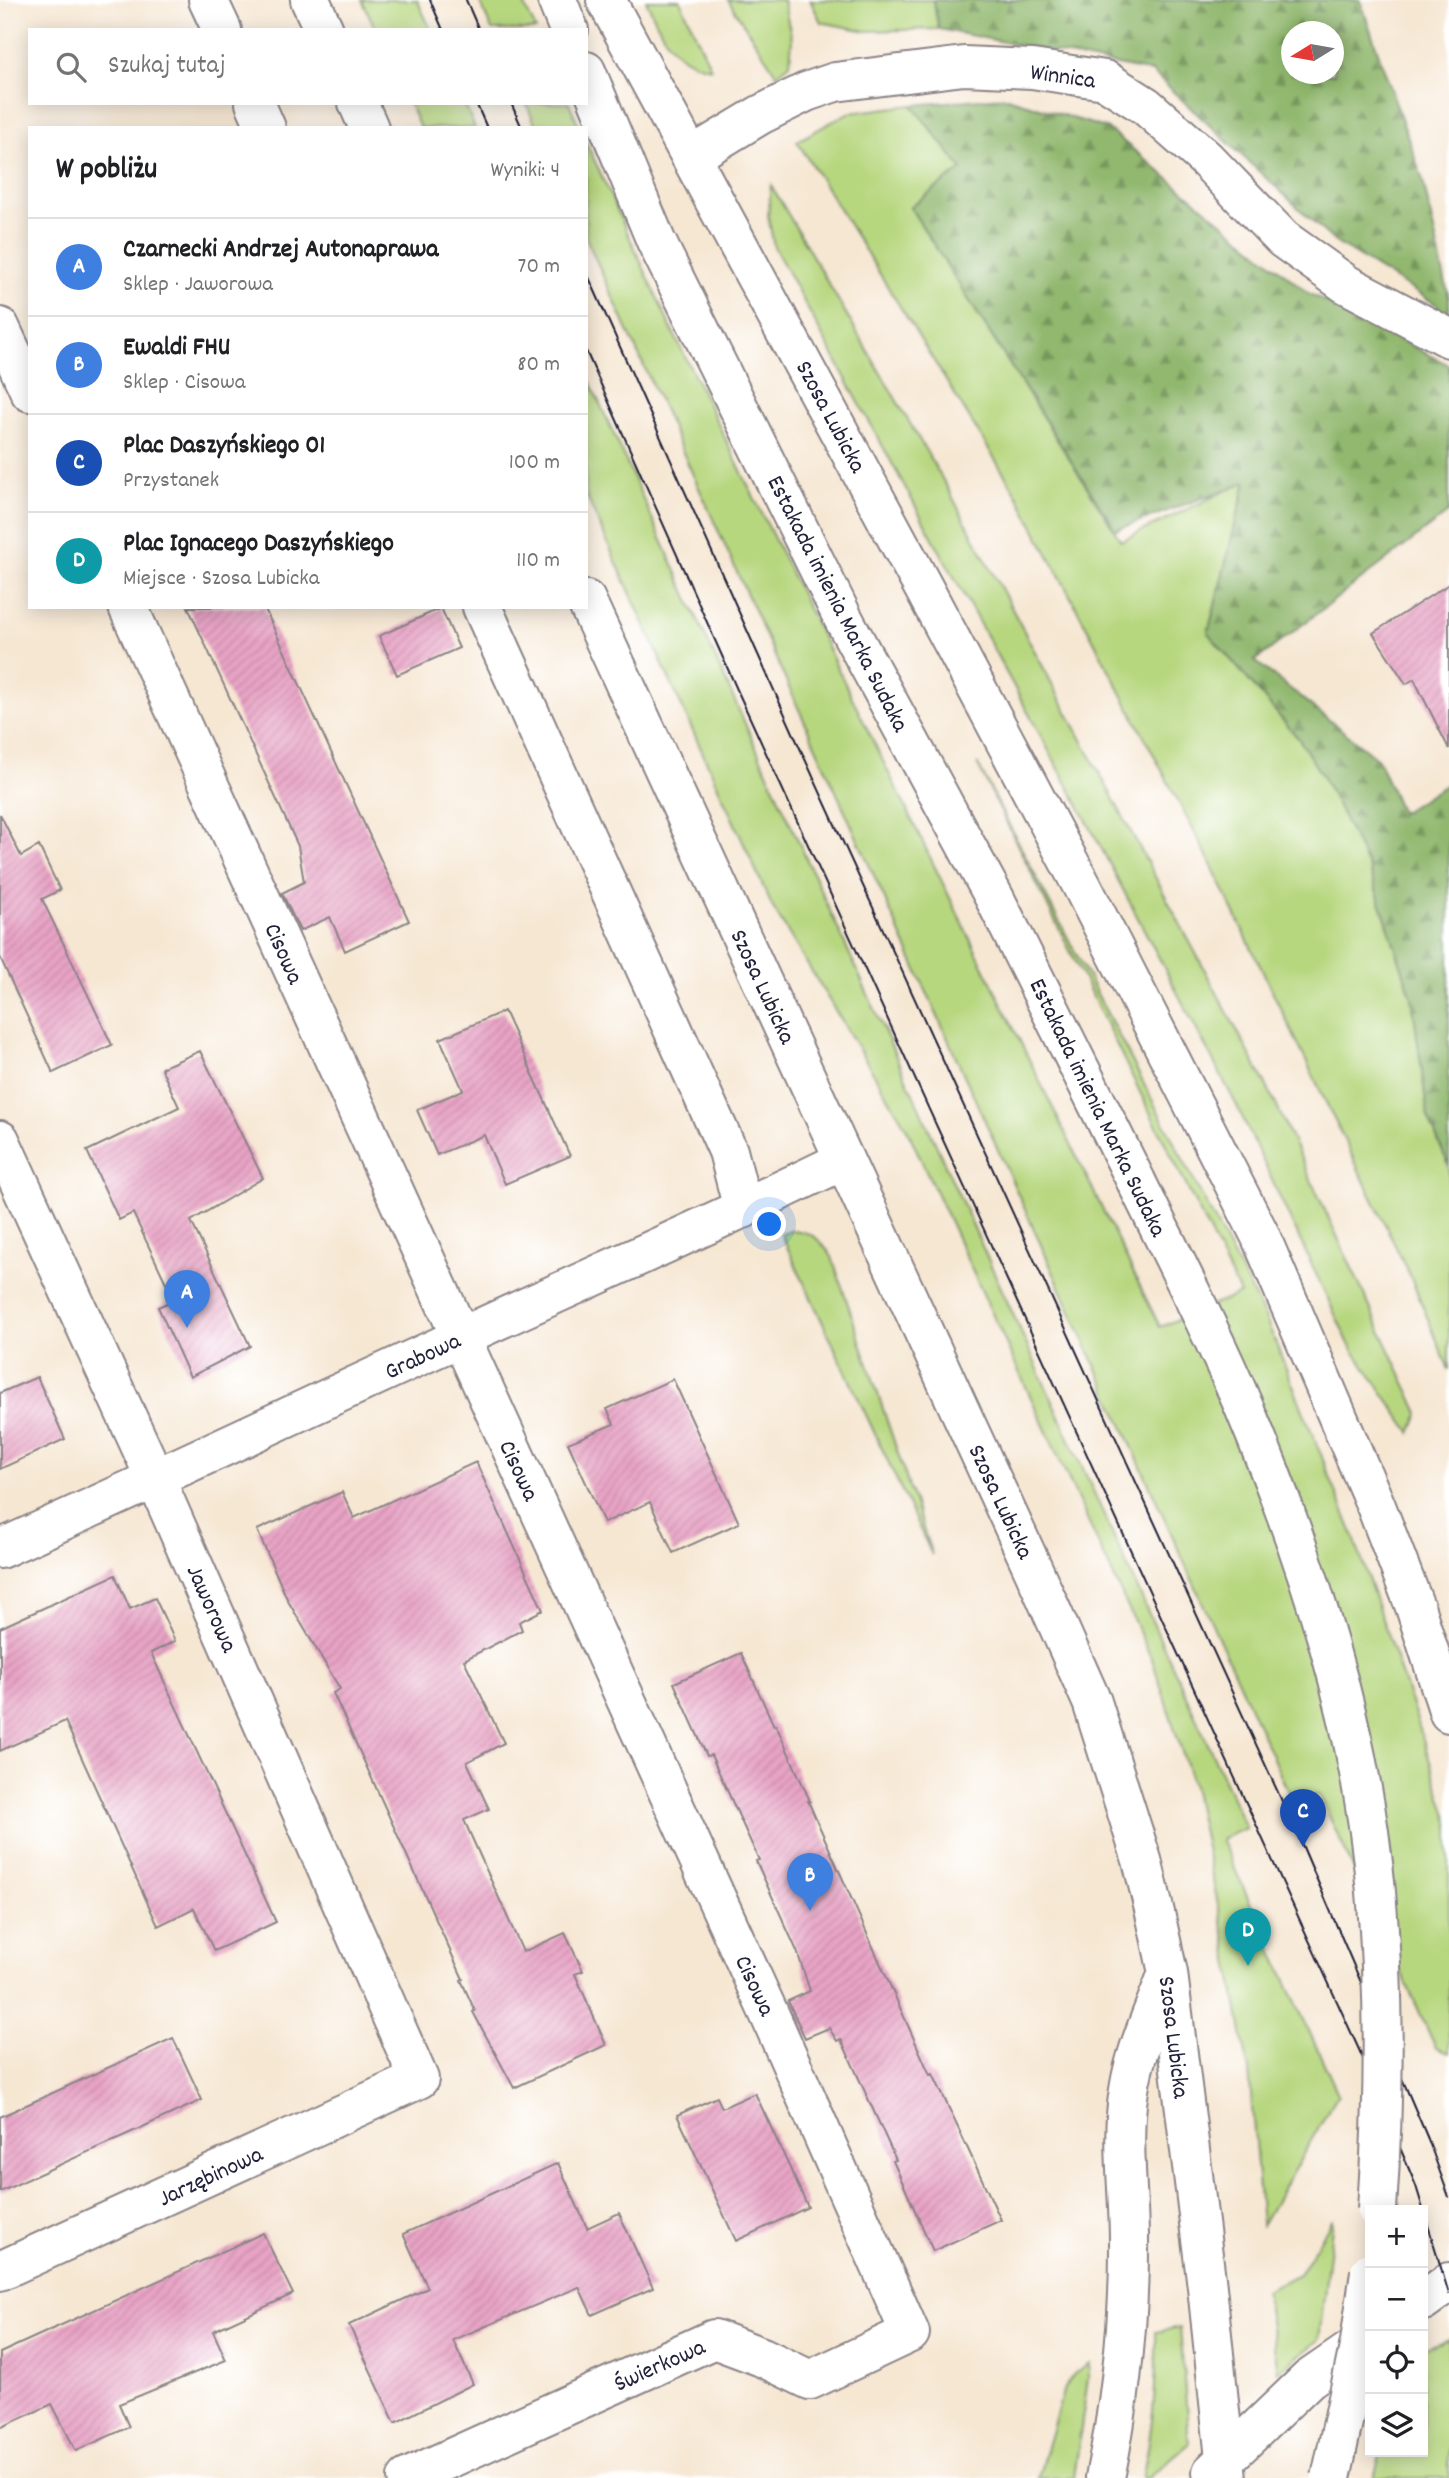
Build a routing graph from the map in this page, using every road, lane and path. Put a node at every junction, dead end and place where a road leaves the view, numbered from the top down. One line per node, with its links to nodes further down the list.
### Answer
1 (208, 0): 5 (main road)
2 (310, 0): 6 (main road)
3 (557, 0): 7 (main road)
4 (606, 0): 13 (main road, Szosa Lubicka)
5 (221, 28)
6 (323, 28)
7 (568, 28)
8 (588, 76): 29 (main road, Estakada imienia Marka Sudaka, bridge)
9 (256, 105): 11 (main road)
10 (359, 105): 12 (main road)
11 (265, 126)
12 (368, 126)
13 (692, 156): 15 (main road, Winnica); 26 (main road, Szosa Lubicka)
14 (0, 327): 16 (main road)
15 (1449, 338)
16 (28, 388)
17 (588, 604): 21 (main road, Szosa Lubicka)
18 (129, 609): 23 (main road, Cisowa)
19 (483, 609): 22 (main road)
20 (0, 1140): 24 (main road, Jaworowa)
21 (844, 1160): 22 (main road, Grabowa); 27 (main road, Szosa Lubicka)
22 (743, 1209): 23 (main road, Grabowa)
23 (459, 1337): 24 (main road, Grabowa); 32 (main road, Cisowa)
24 (156, 1480): 25 (main road, Grabowa); 28 (main road, Jaworowa)
25 (0, 1549)
26 (1449, 1713)
27 (1168, 1973): 34 (main road, Szosa Lubicka); 36 (main road)
28 (419, 2079): 30 (main road, Jarzębinowa)
29 (1377, 2205)
30 (0, 2271)
31 (1365, 2307): 37 (main road, bridge)
32 (910, 2333): 35 (main road, Świerkowa)
33 (1365, 2340): 34 (main road)
34 (1219, 2472)
35 (407, 2478)
36 (1105, 2478)
37 (1331, 2478)

